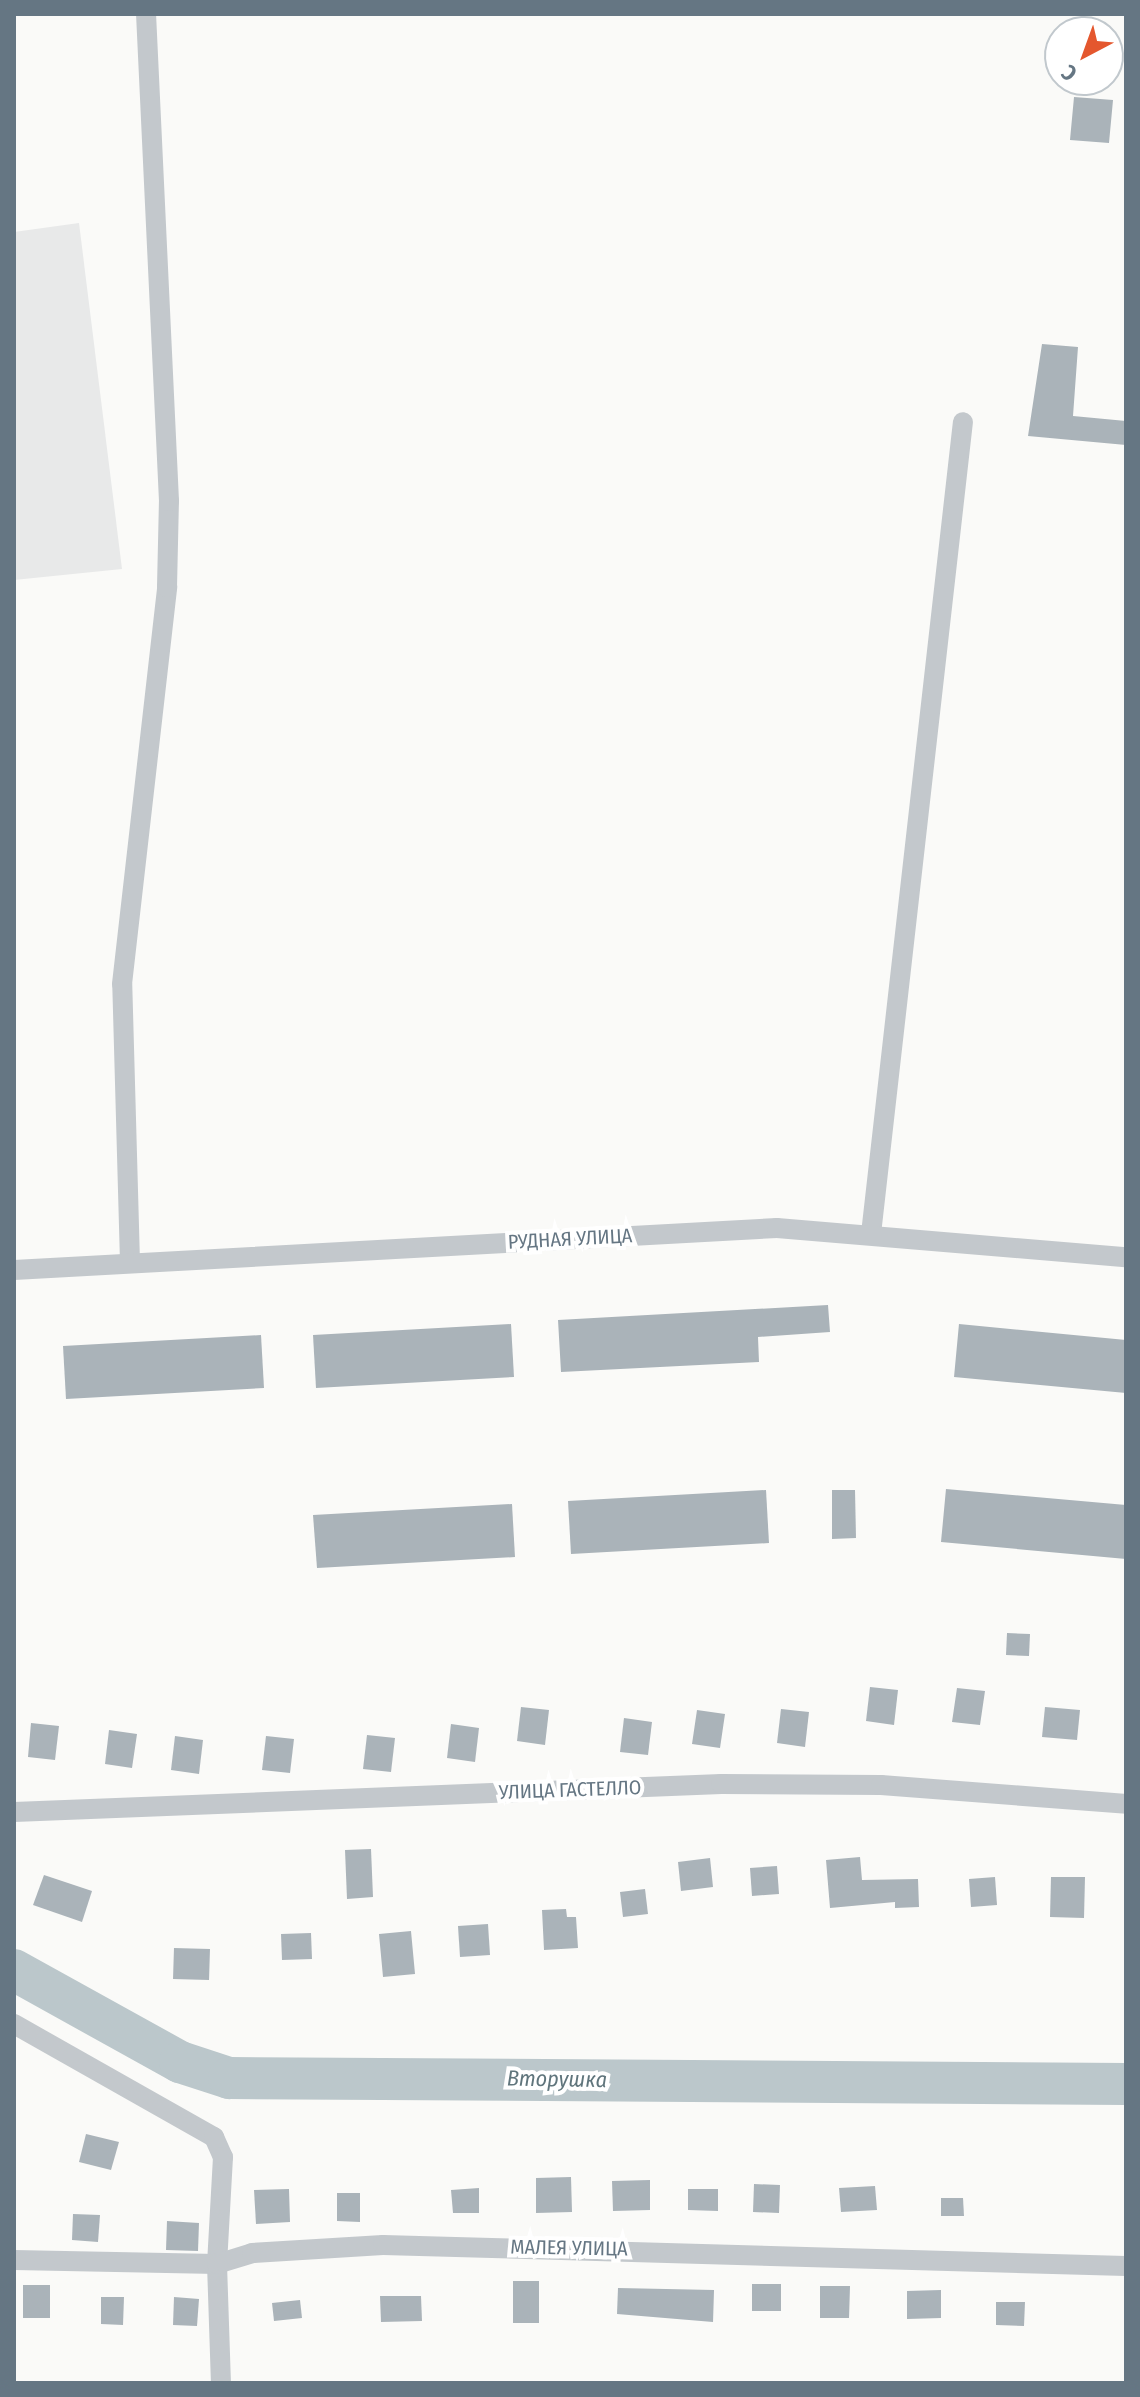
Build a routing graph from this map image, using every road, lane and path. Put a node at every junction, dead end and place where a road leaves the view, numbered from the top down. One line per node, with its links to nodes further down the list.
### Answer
1 (146, 14): 5 (street)
2 (963, 422): 3 (street)
3 (871, 1234): 4 (street, РУДНАЯ УЛИЦА); 5 (street, РУДНАЯ УЛИЦА)
4 (1126, 1257)
5 (130, 1262): 6 (street, РУДНАЯ УЛИЦА)
6 (14, 1270)
7 (1126, 1804): 8 (street, УЛИЦА ГАСТЕЛЛО)
8 (14, 1812)
9 (14, 2024): 11 (street)
10 (14, 2260): 11 (street, МАЛЕЯ УЛИЦА)
11 (217, 2264): 12 (street, МАЛЕЯ УЛИЦА); 13 (street)
12 (1126, 2266)
13 (221, 2383)

